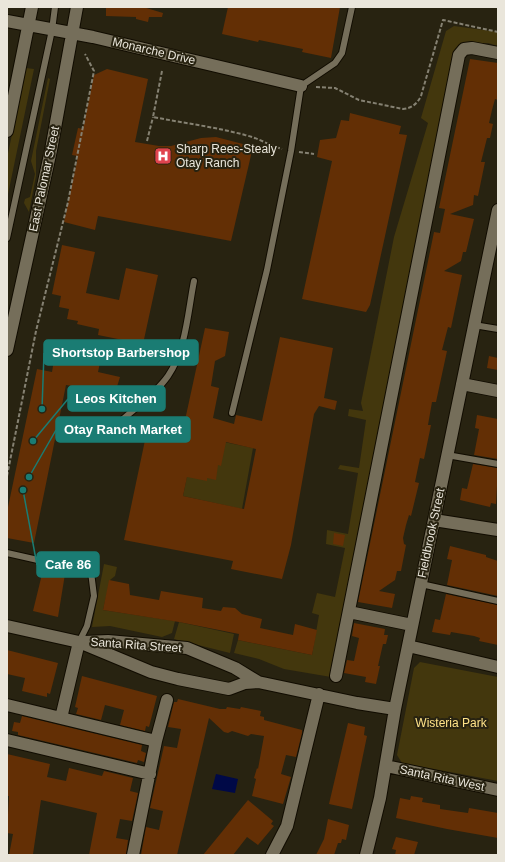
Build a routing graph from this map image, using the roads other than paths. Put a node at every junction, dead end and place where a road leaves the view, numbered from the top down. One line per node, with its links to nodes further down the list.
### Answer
1 (32, 7): 6 (street)
2 (55, 7): 7 (lane)
3 (77, 7): 8 (street, East Palomar Street)
4 (352, 7): 10 (lane)
5 (7, 21): 6 (street, Monarche Drive)
6 (29, 25): 7 (street, Monarche Drive); 11 (street)
7 (52, 30): 8 (street, Monarche Drive); 13 (lane)
8 (73, 34): 10 (street, Monarche Drive); 18 (street, East Palomar Street)
9 (498, 54): 32 (street)
10 (301, 86): 21 (lane)
11 (7, 131)
12 (498, 210): 14 (street, Fieldbrook Street)
13 (7, 238)
14 (493, 257): 16 (street, Fieldbrook Street)
15 (194, 281): 22 (lane)
16 (474, 325): 17 (lane); 19 (street, Fieldbrook Street)
17 (498, 329)
18 (7, 350)
19 (462, 384): 20 (street); 23 (street, Fieldbrook Street)
20 (498, 391)
21 (232, 413)
22 (123, 419)
23 (448, 455): 24 (lane); 25 (street, Fieldbrook Street)
24 (498, 464)
25 (434, 520): 26 (street); 30 (street, Fieldbrook Street)
26 (498, 530)
27 (7, 553): 29 (lane)
28 (94, 556): 29 (lane)
29 (91, 572): 35 (lane)
30 (421, 584): 31 (lane); 33 (street, Fieldbrook Street)
31 (498, 601)
32 (349, 612): 33 (street); 38 (street)
33 (412, 625): 36 (street, Fieldbrook Street)
34 (7, 626): 35 (street, Santa Rita Street)
35 (79, 642): 39 (street, Santa Rita Street); 39 (street, Santa Rita Street); 44 (street)
36 (408, 646): 37 (street); 43 (street, Fieldbrook Street)
37 (498, 667)
38 (336, 676)
39 (258, 682): 40 (street, Santa Rita Street)
40 (319, 694): 43 (street, Santa Rita Street); 51 (street)
41 (167, 700): 46 (street)
42 (7, 706): 44 (street)
43 (395, 709): 47 (street, Fieldbrook Street)
44 (61, 718): 46 (street)
45 (7, 740): 48 (street)
46 (156, 742): 48 (street)
47 (386, 766): 49 (street, Santa Rita West); 52 (street, Fieldbrook Street)
48 (150, 774): 50 (street)
49 (498, 790)
50 (133, 855)
51 (272, 855)
52 (366, 855)

